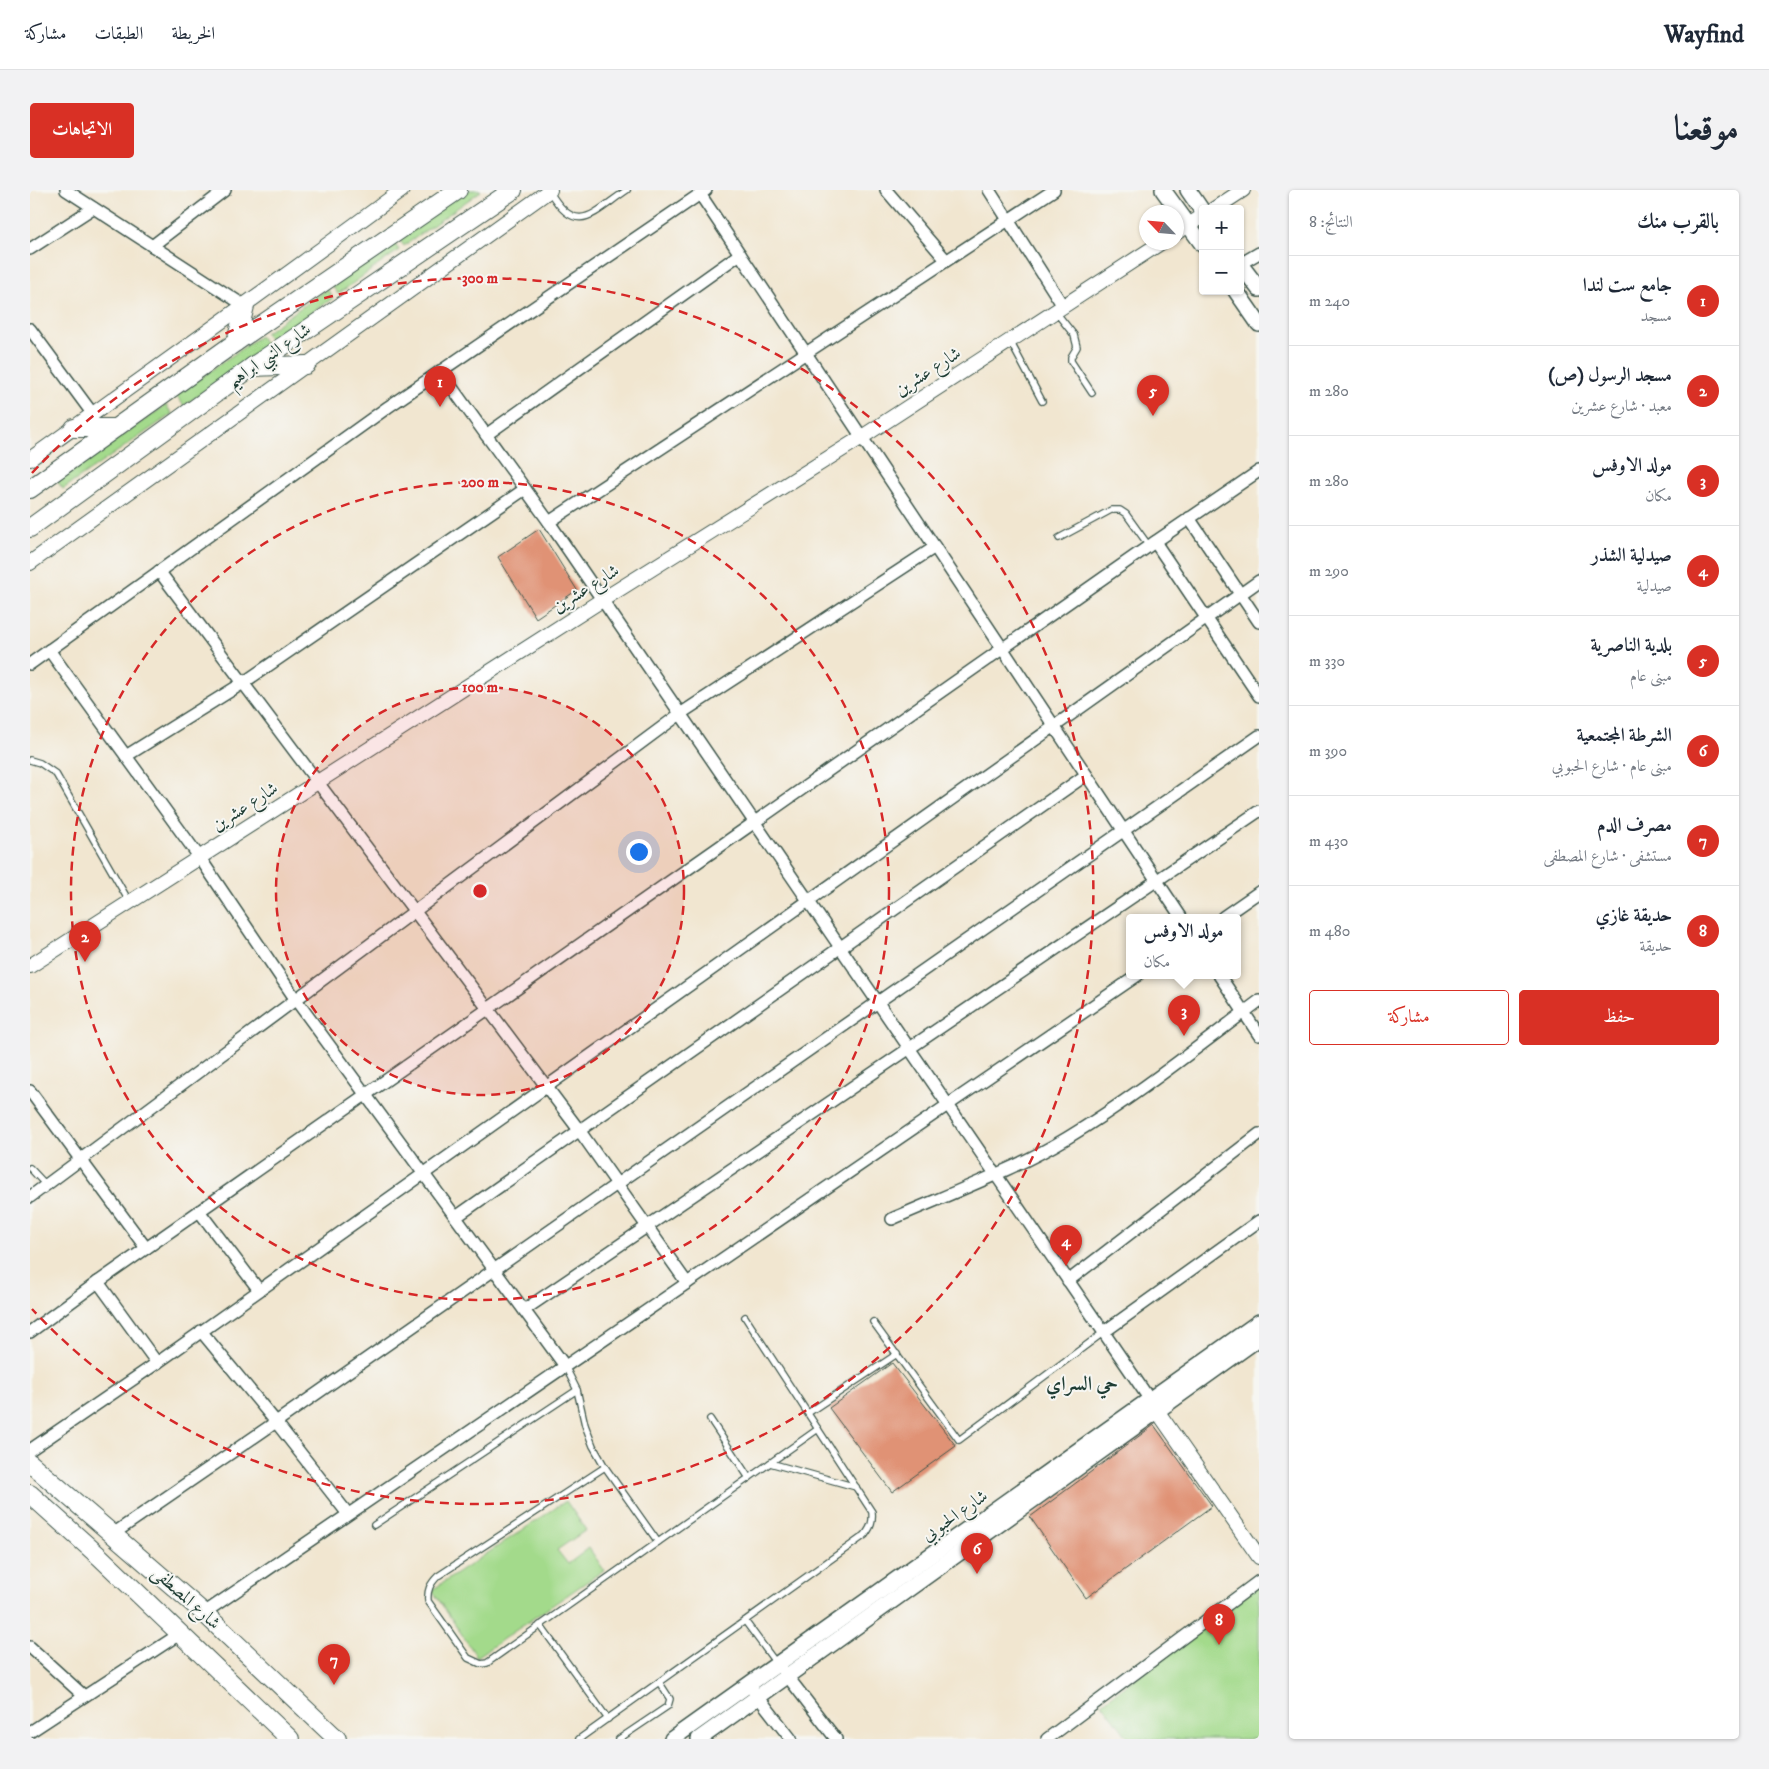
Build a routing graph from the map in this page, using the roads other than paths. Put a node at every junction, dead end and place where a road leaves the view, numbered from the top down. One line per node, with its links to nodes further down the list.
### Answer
1 (66, 190): 18 (street)
2 (225, 190): 24 (street)
3 (402, 190): 34 (street)
4 (458, 190): 39 (main road, شارع النبي ابراهيم)
5 (550, 190): 6 (lane); 41 (street)
6 (627, 190)
7 (886, 190): 29 (street)
8 (988, 190): 20 (street)
9 (1054, 190): 20 (street)
10 (1163, 190): 15 (main road)
11 (1188, 190): 17 (main road)
12 (1243, 190): 16 (street)
13 (703, 192): 28 (street); 43 (street)
14 (509, 193): 42 (main road, شارع النبي ابراهيم)
15 (1170, 205)
16 (1220, 205)
17 (1199, 206)
18 (93, 208): 24 (street); 25 (street)
19 (1199, 219): 21 (street)
20 (1009, 220): 29 (street); 35 (street)
21 (1184, 229)
22 (1184, 231): 23 (main road)
23 (1199, 242)
24 (152, 246): 34 (street)
25 (30, 249)
26 (1150, 250): 35 (street, شارع عشرين)
27 (1259, 253): 30 (street)
28 (740, 254): 40 (street); 49 (street)
29 (946, 260): 40 (street)
30 (1244, 262)
31 (1244, 272): 32 (main road)
32 (1250, 285)
33 (1239, 295): 36 (main road)
34 (245, 306): 39 (main road); 46 (street)
35 (1059, 309): 38 (street, شارع عشرين); 44 (lane)
36 (1259, 324)
37 (30, 329): 46 (street)
38 (1010, 341): 45 (lane); 50 (street, شارع عشرين)
39 (236, 342): 48 (main road, شارع النبي ابراهيم)
40 (806, 354): 50 (street); 56 (street)
41 (306, 365): 42 (main road); 61 (street)
42 (252, 367): 57 (main road, شارع النبي ابراهيم)
43 (440, 371): 49 (street); 62 (street)
44 (1092, 393)
45 (1042, 401)
46 (92, 413): 47 (street)
47 (74, 428): 48 (main road); 51 (street)
48 (115, 428): 53 (main road, شارع النبي ابراهيم)
49 (486, 435): 54 (street)
50 (862, 437): 60 (street); 65 (street, شارع عشرين)
51 (30, 459)
52 (1259, 471): 55 (street)
53 (30, 489)
54 (525, 489): 56 (street); 71 (street)
55 (1189, 518): 59 (street); 64 (street)
56 (549, 522): 65 (street)
57 (30, 528)
58 (1059, 538): 59 (lane)
59 (1152, 544): 66 (street); 68 (street)
60 (935, 547): 68 (street); 73 (street)
61 (30, 563)
62 (159, 571): 69 (street); 71 (street)
63 (1259, 581): 64 (street)
64 (1240, 593): 66 (street); 67 (street)
65 (602, 600): 73 (street); 79 (street, شارع عشرين)
66 (1206, 618): 72 (street); 74 (street)
67 (1259, 622)
68 (1002, 649): 74 (street); 81 (street)
69 (49, 650): 70 (street); 76 (street)
70 (30, 664)
71 (243, 683): 76 (street); 79 (street)
72 (1259, 696)
73 (680, 714): 81 (street); 88 (street)
74 (1053, 726): 78 (street); 86 (street)
75 (1259, 736): 82 (street)
76 (126, 756): 83 (street)
77 (30, 760): 87 (lane)
78 (1086, 775): 82 (street); 91 (street)
79 (317, 783): 83 (street, شارع عشرين); 88 (street)
80 (1259, 811): 84 (street)
81 (754, 822): 86 (street); 98 (street)
82 (1123, 831): 84 (street); 97 (street)
83 (200, 858): 87 (street, شارع عشرين); 95 (street)
84 (1156, 881): 89 (street); 101 (street)
85 (1259, 892): 90 (street)
86 (808, 900): 91 (street); 102 (street)
87 (130, 903): 92 (street, شارع عشرين)
88 (415, 911): 95 (street); 98 (street)
89 (1179, 914)
90 (1227, 914)
91 (841, 947): 97 (street); 106 (street)
92 (30, 966)
93 (1132, 979): 105 (street)
94 (1222, 979): 99 (street)
95 (296, 1000): 104 (street); 108 (street)
96 (1259, 1001): 99 (street)
97 (878, 1002): 101 (street); 113 (street)
98 (487, 1010): 102 (street); 104 (street)
99 (1244, 1012): 100 (street); 111 (street)
100 (1259, 1035)
101 (909, 1048): 105 (street); 119 (street)
102 (546, 1086): 106 (street); 110 (street)
103 (30, 1091): 108 (street)
104 (365, 1095): 110 (street); 115 (street)
105 (948, 1105): 111 (street); 124 (street)
106 (579, 1130): 113 (street); 116 (street)
107 (1259, 1134): 122 (street)
108 (81, 1159): 112 (street); 120 (street)
109 (30, 1168): 112 (lane)
110 (423, 1173): 116 (street); 125 (street)
111 (995, 1174): 117 (street); 122 (street)
112 (46, 1184): 114 (street)
113 (618, 1184): 119 (street); 121 (street)
114 (30, 1197)
115 (199, 1211): 120 (street); 125 (street)
116 (456, 1217): 121 (street)
117 (892, 1219)
118 (1259, 1221): 132 (street)
119 (648, 1226): 124 (street); 126 (street)
120 (146, 1248): 123 (street)
121 (495, 1270): 126 (street); 141 (street)
122 (1068, 1281): 132 (street)
123 (98, 1282): 131 (street); 135 (street)
124 (687, 1283): 136 (street)
125 (259, 1290): 130 (street)
126 (524, 1310): 136 (street)
127 (745, 1317): 139 (lane)
128 (873, 1322): 134 (lane)
129 (1259, 1322): 138 (main road, شارع الحبوبي)
130 (201, 1331): 135 (street); 141 (street)
131 (30, 1332)
132 (1104, 1332): 134 (lane); 138 (street)
133 (1259, 1338): 138 (main road, شارع الحبوبي)
134 (897, 1354): 139 (lane)
135 (157, 1362): 143 (street)
136 (565, 1366): 137 (lane); 150 (street)
137 (577, 1390): 146 (lane); 151 (lane)
138 (1154, 1405): 154 (street); 161 (main road, شارع الحبوبي)
139 (808, 1413): 142 (lane)
140 (710, 1419): 147 (lane)
141 (276, 1422): 150 (street); 152 (street)
142 (818, 1429): 145 (lane); 148 (lane)
143 (30, 1450)
144 (30, 1463): 152 (main road, شارع المصطفى)
145 (770, 1463): 147 (lane); 148 (lane)
146 (605, 1467): 153 (lane); 158 (lane)
147 (749, 1478): 153 (lane)
148 (856, 1487): 157 (lane)
149 (30, 1494): 159 (main road, شارع المصطفى)
150 (348, 1514): 156 (street)
151 (374, 1525)
152 (113, 1534): 156 (main road, شارع المصطفى)
153 (658, 1542): 158 (lane)
154 (1259, 1557)
155 (1259, 1581): 175 (street)
156 (204, 1613): 168 (main road, شارع المصطفى)
157 (745, 1621): 161 (lane); 162 (lane)
158 (540, 1625): 165 (lane)
159 (181, 1633): 164 (street); 167 (main road, شارع المصطفى)
160 (30, 1647): 164 (street)
161 (782, 1671): 163 (main road, شارع الحبوبي); 174 (street)
162 (660, 1682): 165 (lane); 170 (lane)
163 (753, 1691): 171 (main road, شارع الحبوبي); 172 (main road, شارع الحبوبي); 173 (street)
164 (84, 1696): 166 (street)
165 (608, 1720): 169 (lane)
166 (30, 1732)
167 (290, 1739)
168 (338, 1739)
169 (579, 1739)
170 (619, 1739)
171 (672, 1739)
172 (699, 1739)
173 (791, 1739)
174 (836, 1739)
175 (1047, 1739)

